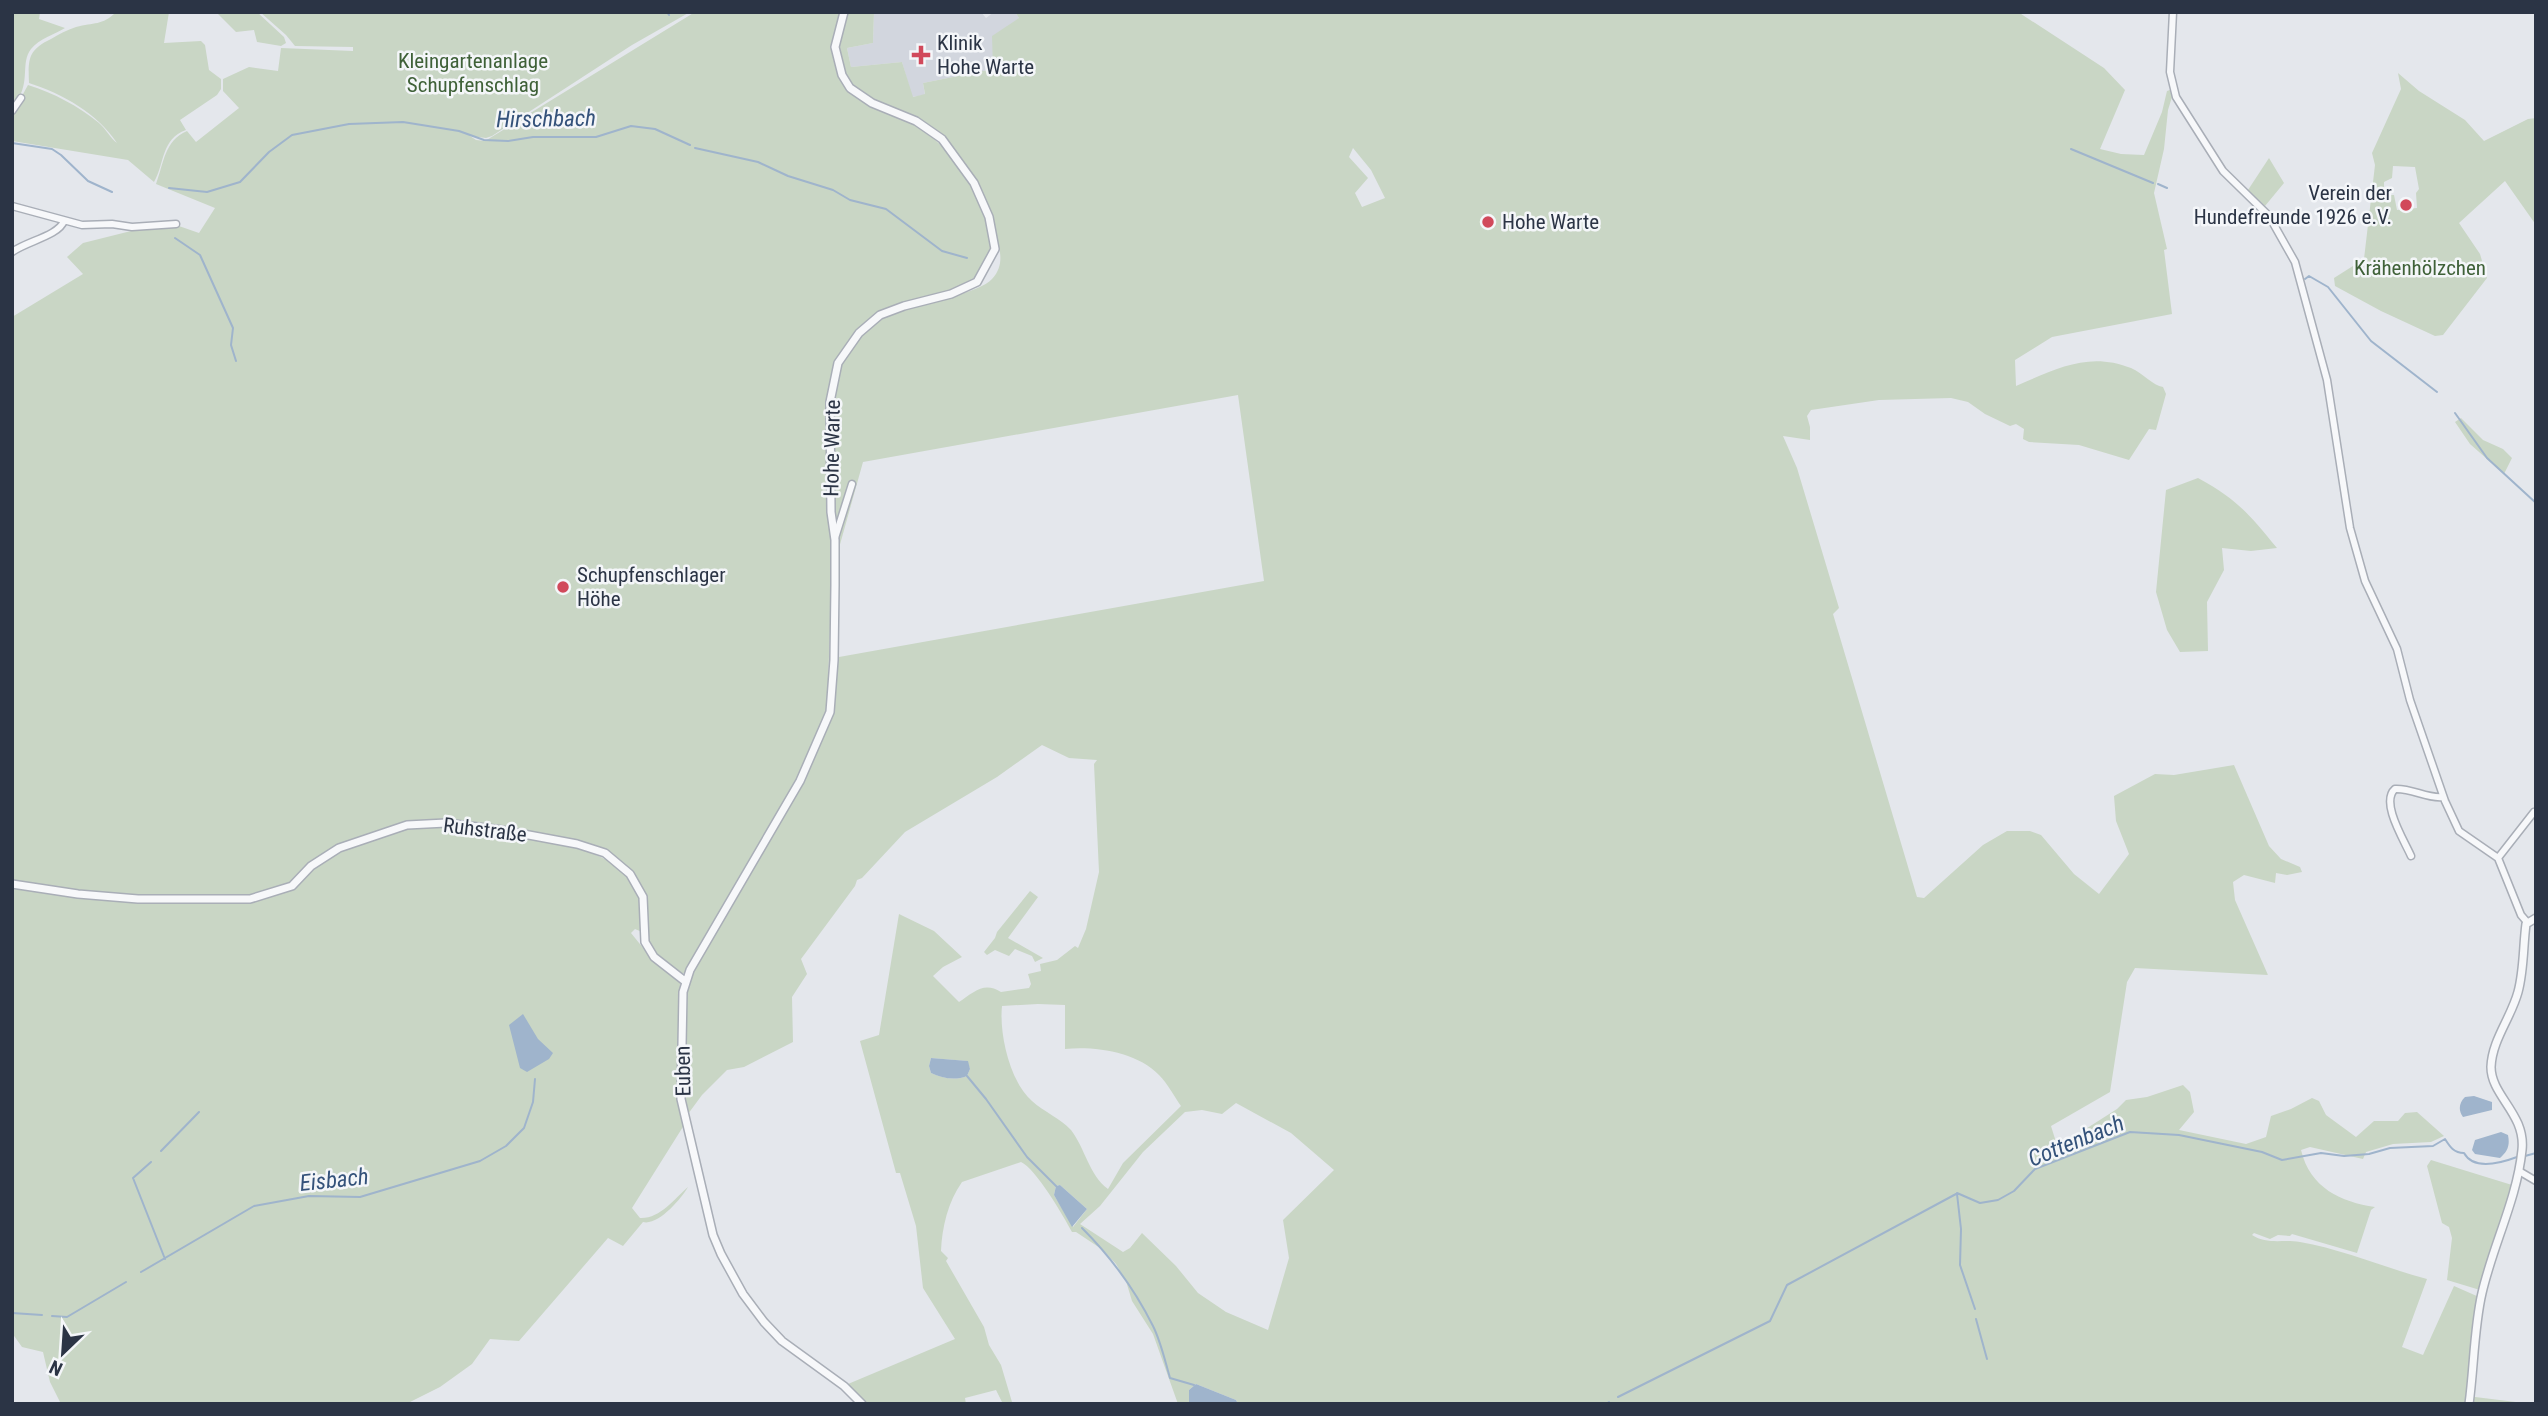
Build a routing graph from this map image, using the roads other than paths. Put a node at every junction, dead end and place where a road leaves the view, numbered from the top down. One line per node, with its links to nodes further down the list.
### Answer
1 (844, 12): 10 (street, Hohe Warte)
2 (2173, 12): 12 (street)
3 (22, 98): 4 (street)
4 (12, 111)
5 (12, 206): 6 (street)
6 (64, 220): 7 (street); 8 (street)
7 (176, 224)
8 (12, 252)
9 (852, 484): 10 (street)
10 (835, 540): 11 (street, Hohe Warte)
11 (830, 712): 19 (street, Euben)
12 (2443, 797): 14 (street); 15 (street)
13 (2534, 812): 15 (street)
14 (2411, 856)
15 (2498, 858): 18 (street)
16 (12, 884): 19 (street, Ruhstraße)
17 (2536, 918): 18 (street)
18 (2527, 922): 20 (street)
19 (685, 982): 22 (street, Euben)
20 (2519, 1171): 21 (street); 23 (street)
21 (2536, 1181)
22 (862, 1404)
23 (2469, 1404)

